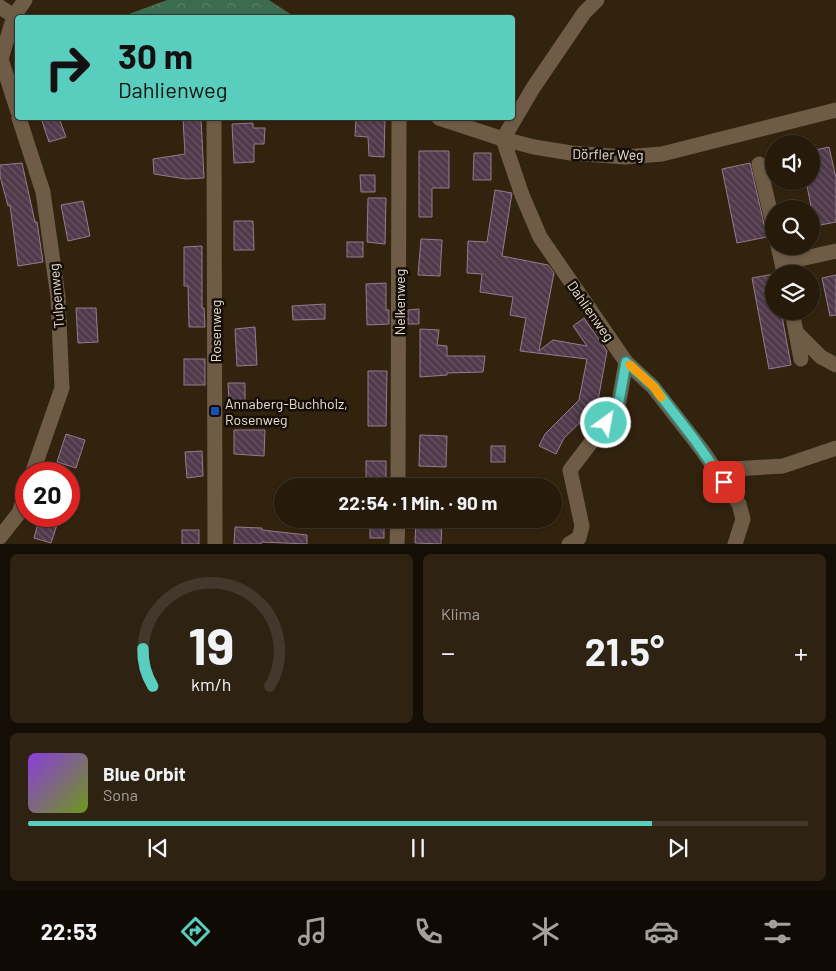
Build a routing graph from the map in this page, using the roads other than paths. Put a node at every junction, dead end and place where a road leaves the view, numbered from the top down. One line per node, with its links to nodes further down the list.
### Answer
1 (25, 0): 4 (street)
2 (597, 0): 8 (street)
3 (0, 7): 4 (street)
4 (14, 16): 5 (street)
5 (8, 75): 6 (street)
6 (15, 101)
7 (836, 110): 14 (street, Dörfler Weg)
8 (515, 119)
9 (20, 120): 25 (street, Tulpenweg)
10 (214, 120): 31 (street, Rosenweg)
11 (400, 120): 27 (street, Nelkenweg)
12 (445, 120): 14 (street, Dörfler Weg)
13 (514, 120): 14 (street)
14 (503, 139): 22 (street, Dahlienweg)
15 (759, 164): 16 (street)
16 (767, 200)
17 (836, 251): 18 (street)
18 (792, 265)
19 (794, 320): 20 (street)
20 (796, 332): 21 (street); 23 (street)
21 (800, 359)
22 (626, 362): 26 (street, Dahlienweg); 33 (street)
23 (836, 365)
24 (836, 448): 26 (street)
25 (36, 462)
26 (716, 470): 34 (street, Dahlienweg)
27 (398, 478)
28 (15, 518): 30 (street)
29 (398, 528): 32 (street)
30 (0, 537)
31 (216, 544)
32 (397, 544)
33 (569, 544)
34 (735, 544)

